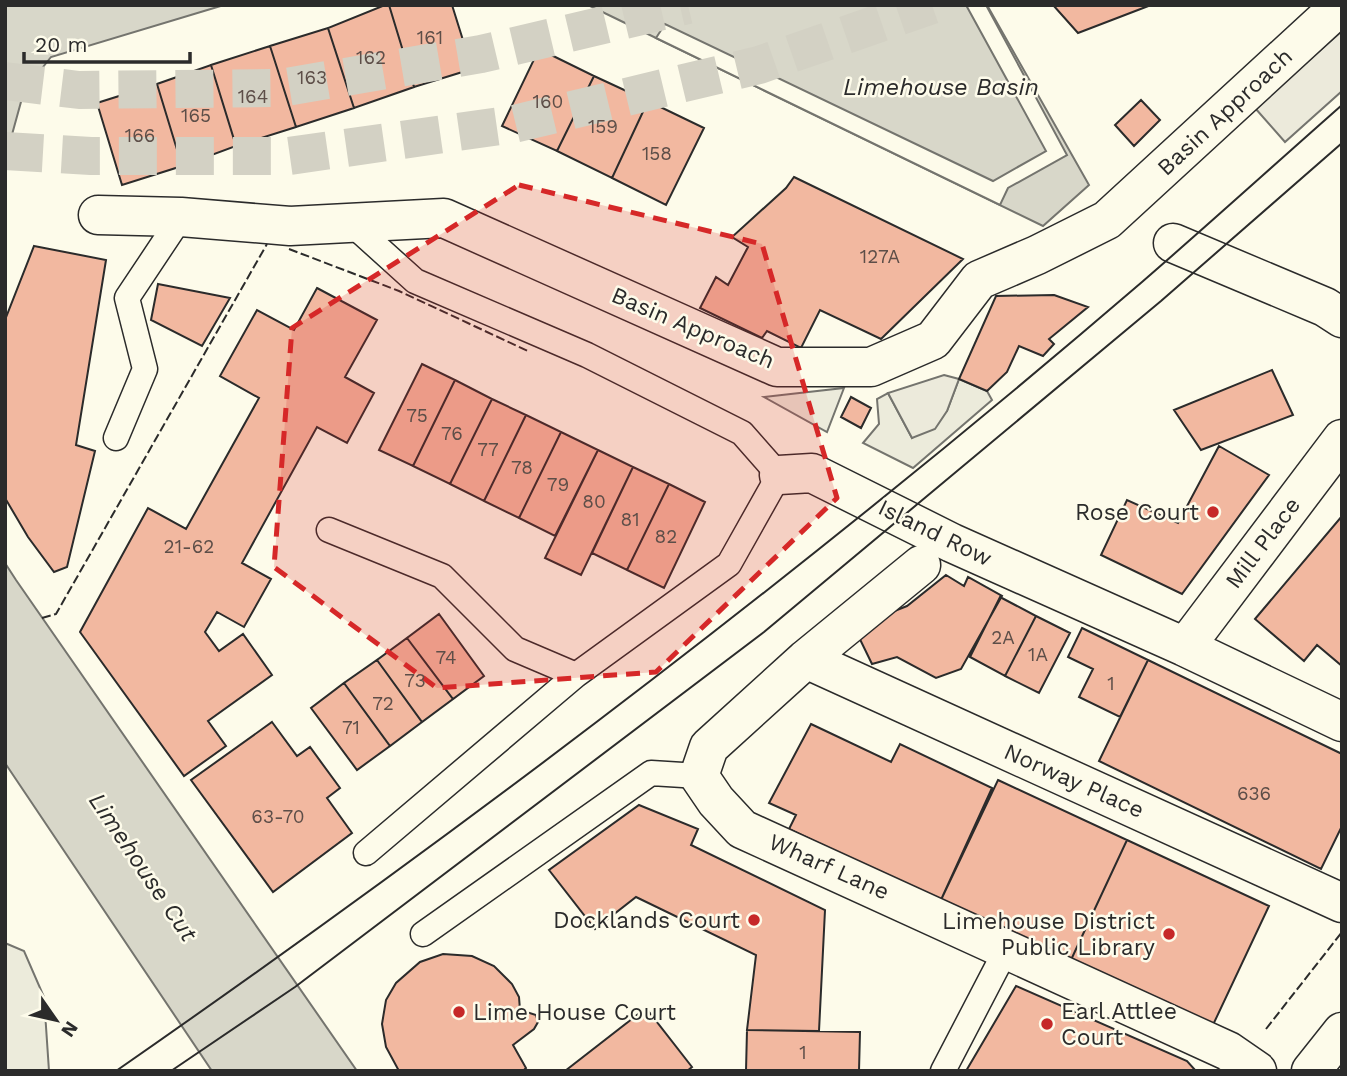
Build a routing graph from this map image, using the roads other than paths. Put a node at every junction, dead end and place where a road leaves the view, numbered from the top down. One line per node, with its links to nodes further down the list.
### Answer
1 (1341, 5): 4 (main road, Basin Approach)
2 (97, 215): 3 (main road, Basin Approach)
3 (181, 217): 4 (main road, Basin Approach); 7 (lane)
4 (353, 225): 9 (lane)
5 (1173, 243): 6 (main road)
6 (1342, 318)
7 (116, 438)
8 (1342, 439): 12 (main road, Mill Place)
9 (779, 475): 12 (main road, Island Row); 14 (lane)
10 (329, 530): 14 (lane)
11 (921, 565): 13 (main road)
12 (1185, 647): 15 (main road, Island Row)
13 (806, 659): 16 (main road); 18 (main road, Norway Place)
14 (576, 675): 17 (lane)
15 (1342, 722)
16 (699, 776): 19 (lane); 20 (main road, Wharf Lane)
17 (366, 853)
18 (1342, 903)
19 (423, 934)
20 (1007, 948): 22 (lane); 23 (main road, Wharf Lane)
21 (1342, 1032): 24 (main road)
22 (943, 1071)
23 (1257, 1071)
24 (1311, 1071)

